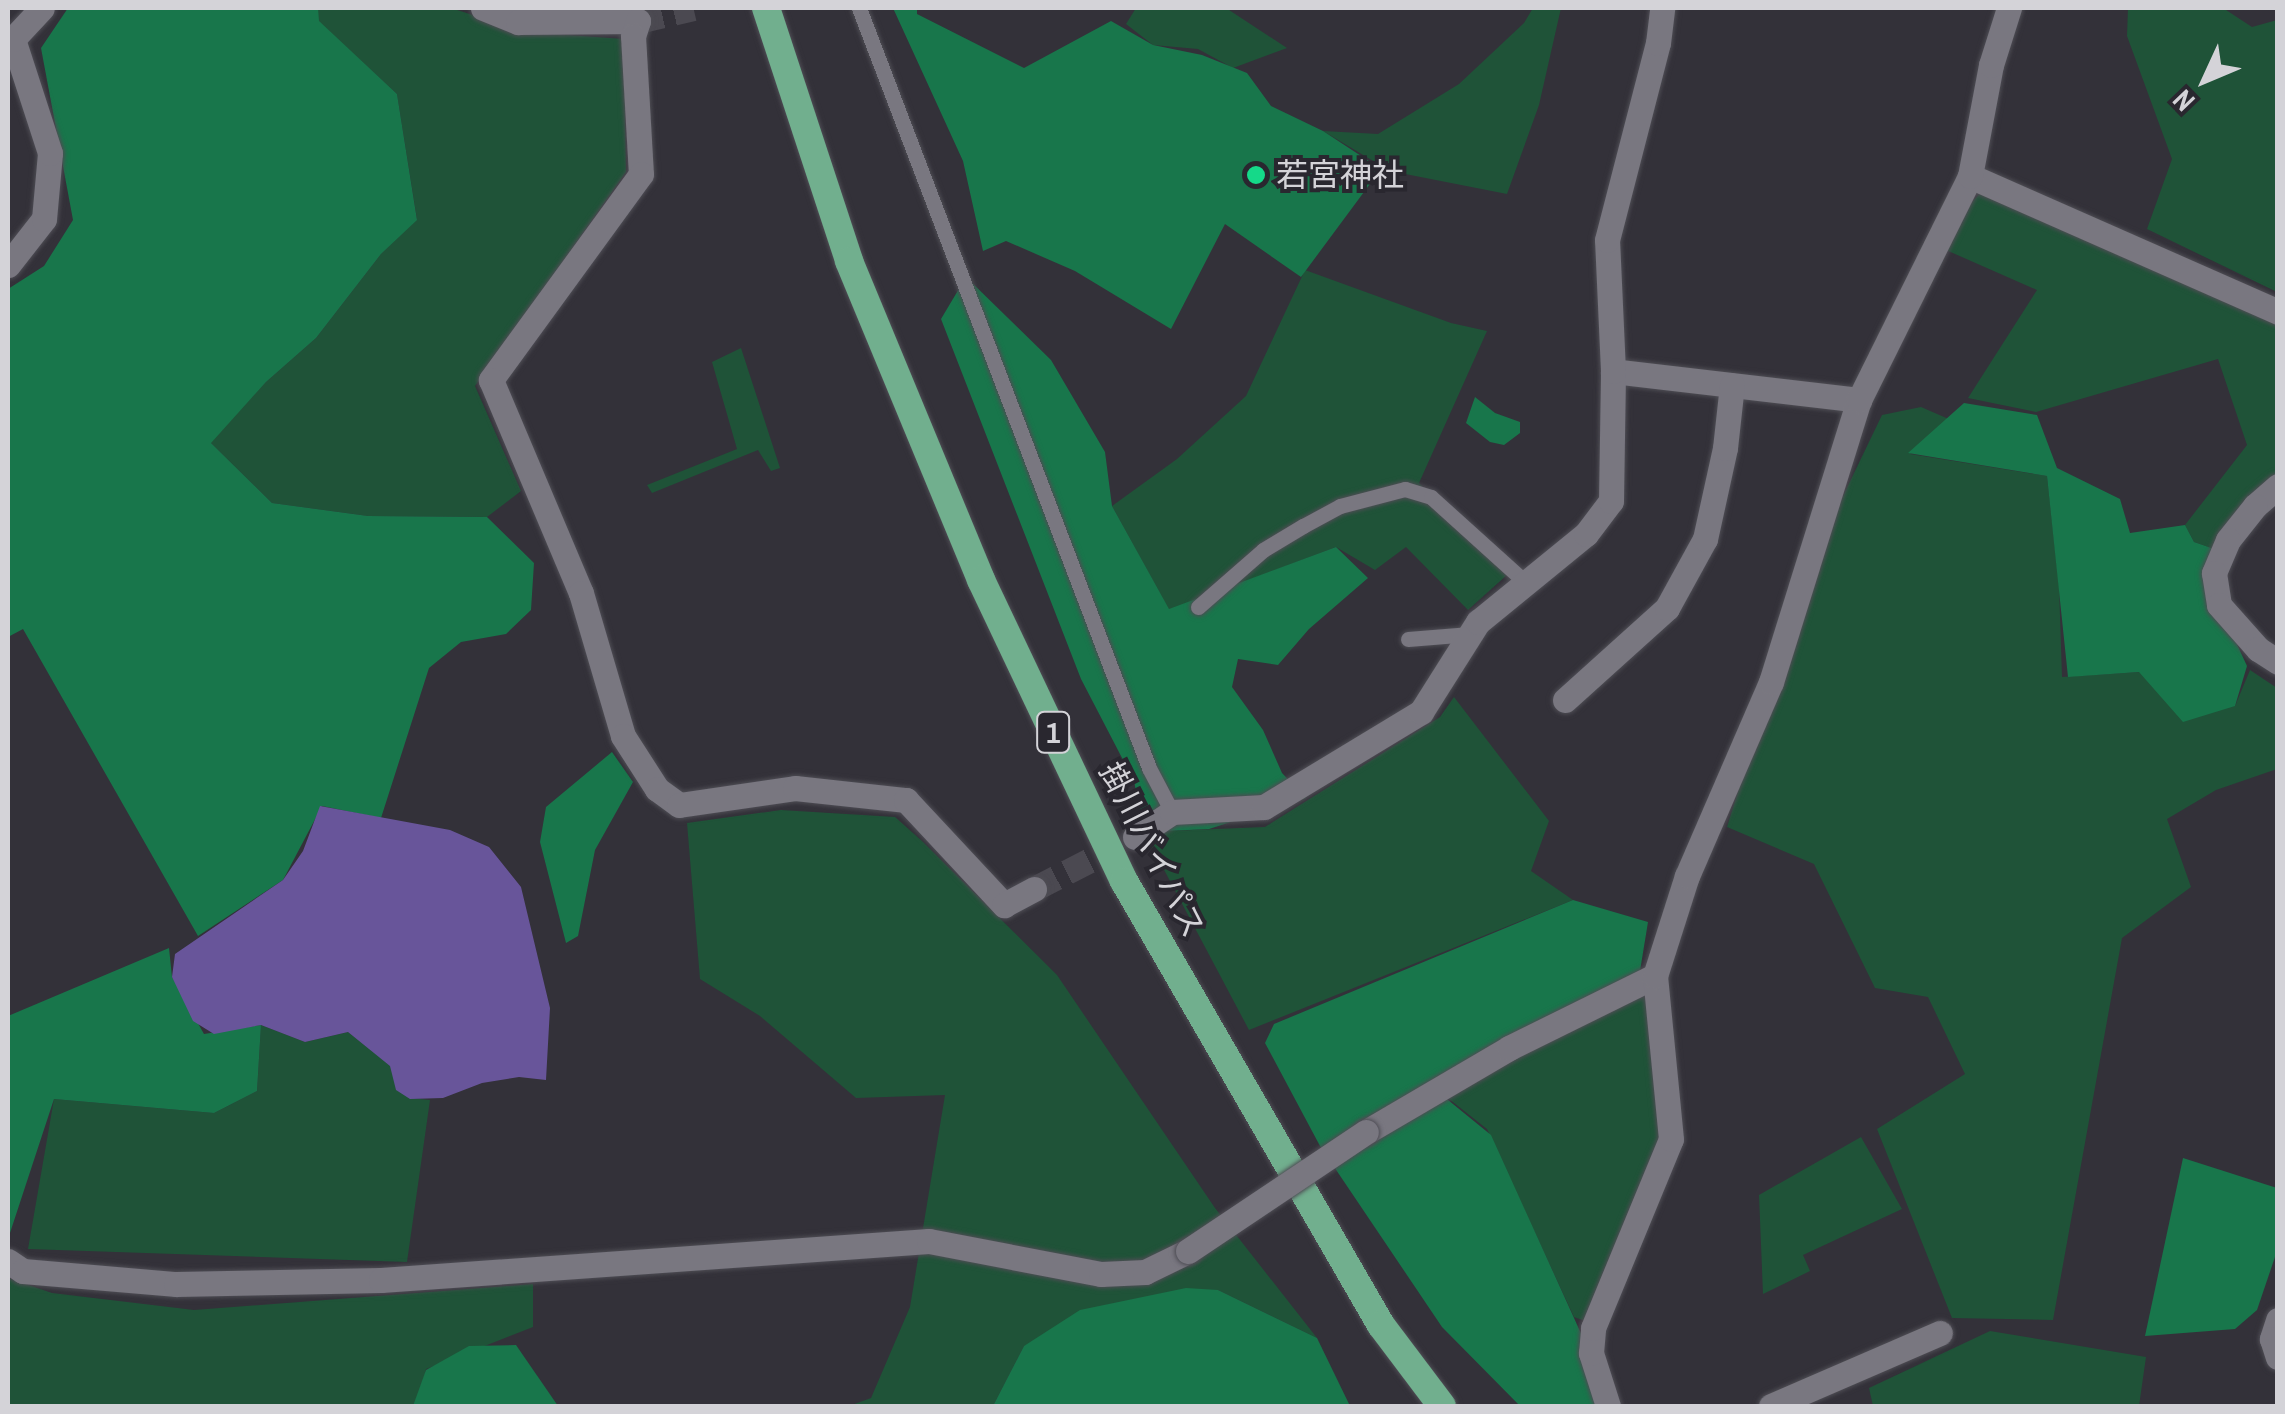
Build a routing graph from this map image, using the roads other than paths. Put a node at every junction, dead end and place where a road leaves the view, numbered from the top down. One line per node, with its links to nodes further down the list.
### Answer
1 (42, 8): 7 (street)
2 (483, 8): 23 (street)
3 (766, 8): 27 (highway, 掛川バイパス / 1)
4 (859, 8): 21 (lane)
5 (1662, 8): 11 (street)
6 (2009, 8): 8 (street)
7 (10, 42): 9 (street)
8 (1970, 176): 10 (street); 13 (street)
9 (8, 265)
10 (2278, 312)
11 (1613, 370): 12 (street); 15 (street)
12 (1732, 385): 13 (street); 20 (street)
13 (1860, 400): 24 (street)
14 (2278, 486): 19 (street)
15 (1525, 582): 16 (lane); 17 (street)
16 (1198, 606)
17 (1470, 634): 18 (lane); 21 (street)
18 (1408, 638)
19 (2278, 662)
20 (1564, 700)
21 (1172, 812): 22 (street)
22 (1135, 837)
23 (1034, 889)
24 (1656, 976): 25 (street, bridge); 32 (street)
25 (13, 1271)
26 (2278, 1320): 29 (street)
27 (1380, 1325): 30 (highway); 31 (highway, 掛川バイパス / 1)
28 (1940, 1333): 33 (street)
29 (2278, 1356)
30 (1422, 1406)
31 (1442, 1406)
32 (1608, 1406)
33 (1771, 1406)

